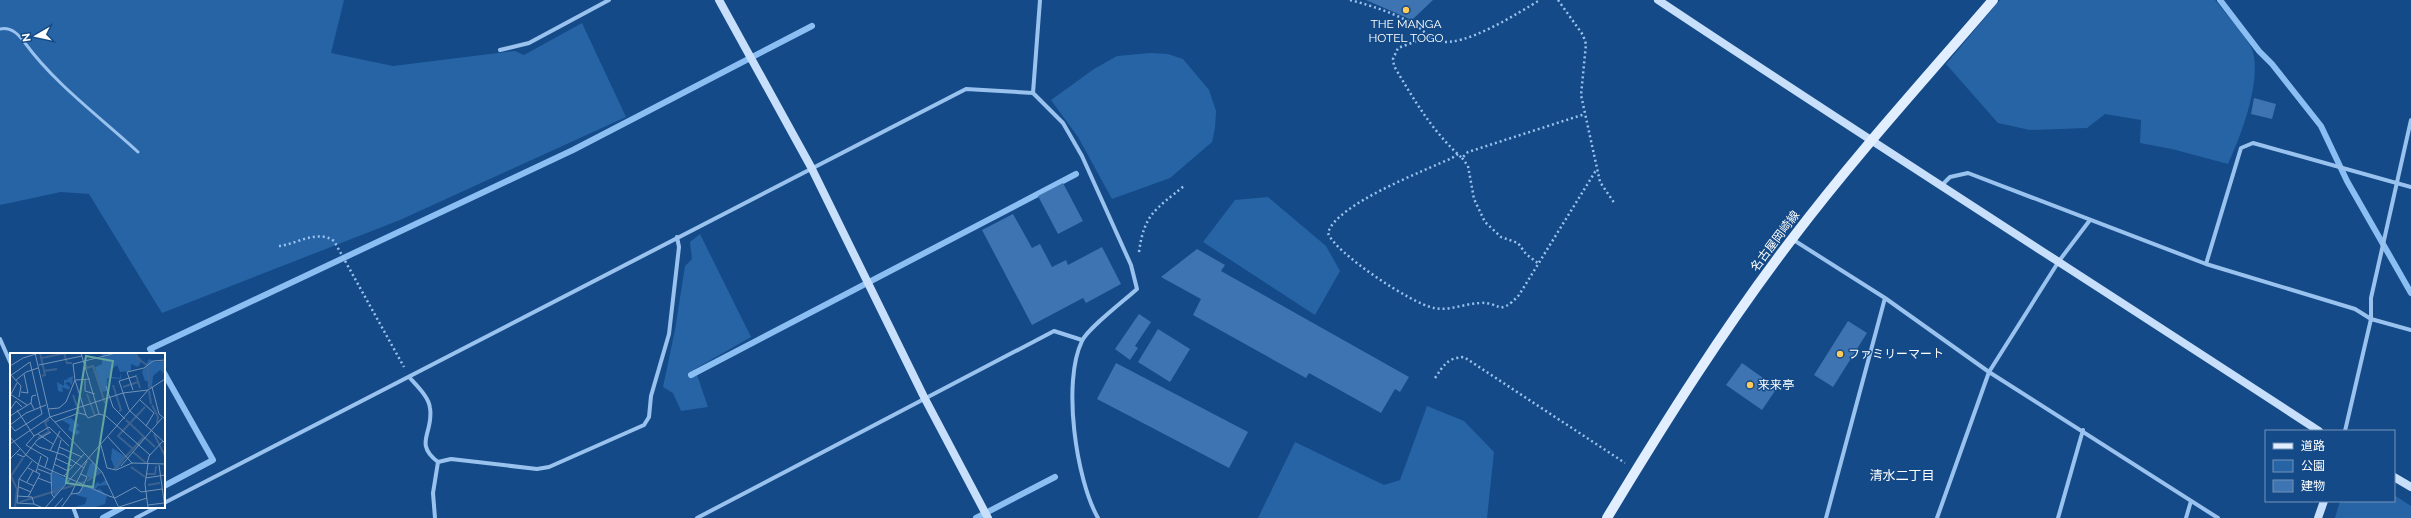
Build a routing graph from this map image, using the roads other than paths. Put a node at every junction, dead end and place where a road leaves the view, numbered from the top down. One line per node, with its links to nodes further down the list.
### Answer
1 (609, 0): 7 (street)
2 (719, 0): 12 (street)
3 (1040, 0): 8 (street)
4 (1658, 0): 10 (street)
5 (1993, 0): 10 (main road, 名古屋岡崎線)
6 (0, 29): 11 (lane)
7 (500, 50)
8 (1033, 93): 12 (street); 25 (street)
9 (2411, 120): 13 (street)
10 (1870, 142): 14 (street); 18 (main road, 名古屋岡崎線)
11 (138, 152)
12 (811, 167): 17 (street); 29 (street)
13 (2398, 183): 15 (street); 20 (street); 22 (street)
14 (1940, 186): 16 (street); 19 (street)
15 (2411, 187)
16 (2090, 220): 19 (street); 20 (street)
17 (677, 237): 28 (street); 33 (street)
18 (1792, 238): 21 (street); 47 (main road, 名古屋岡崎線)
19 (2059, 261): 27 (street); 31 (street)
20 (2206, 264): 22 (street)
21 (1885, 298): 27 (street); 48 (street)
22 (2371, 319): 23 (street); 32 (street)
23 (2411, 330)
24 (0, 339): 26 (street)
25 (1082, 340): 29 (street); 46 (street)
26 (10, 362)
27 (1989, 372): 30 (street); 49 (street)
28 (409, 377): 33 (street); 37 (street)
29 (924, 397): 44 (street); 45 (street)
30 (2083, 430): 36 (street); 50 (street)
31 (2317, 430)
32 (2345, 430)
33 (438, 462): 43 (street)
34 (2395, 478): 35 (street)
35 (2411, 487)
36 (2191, 501): 51 (street); 52 (street)
37 (165, 502)
38 (2324, 502): 53 (street)
39 (73, 508): 41 (street)
40 (155, 508): 42 (street)
41 (77, 518)
42 (136, 518)
43 (435, 518)
44 (697, 518)
45 (988, 518)
46 (1098, 518)
47 (1607, 518)
48 (1826, 518)
49 (1937, 518)
50 (2058, 518)
51 (2186, 518)
52 (2218, 518)
53 (2318, 518)

